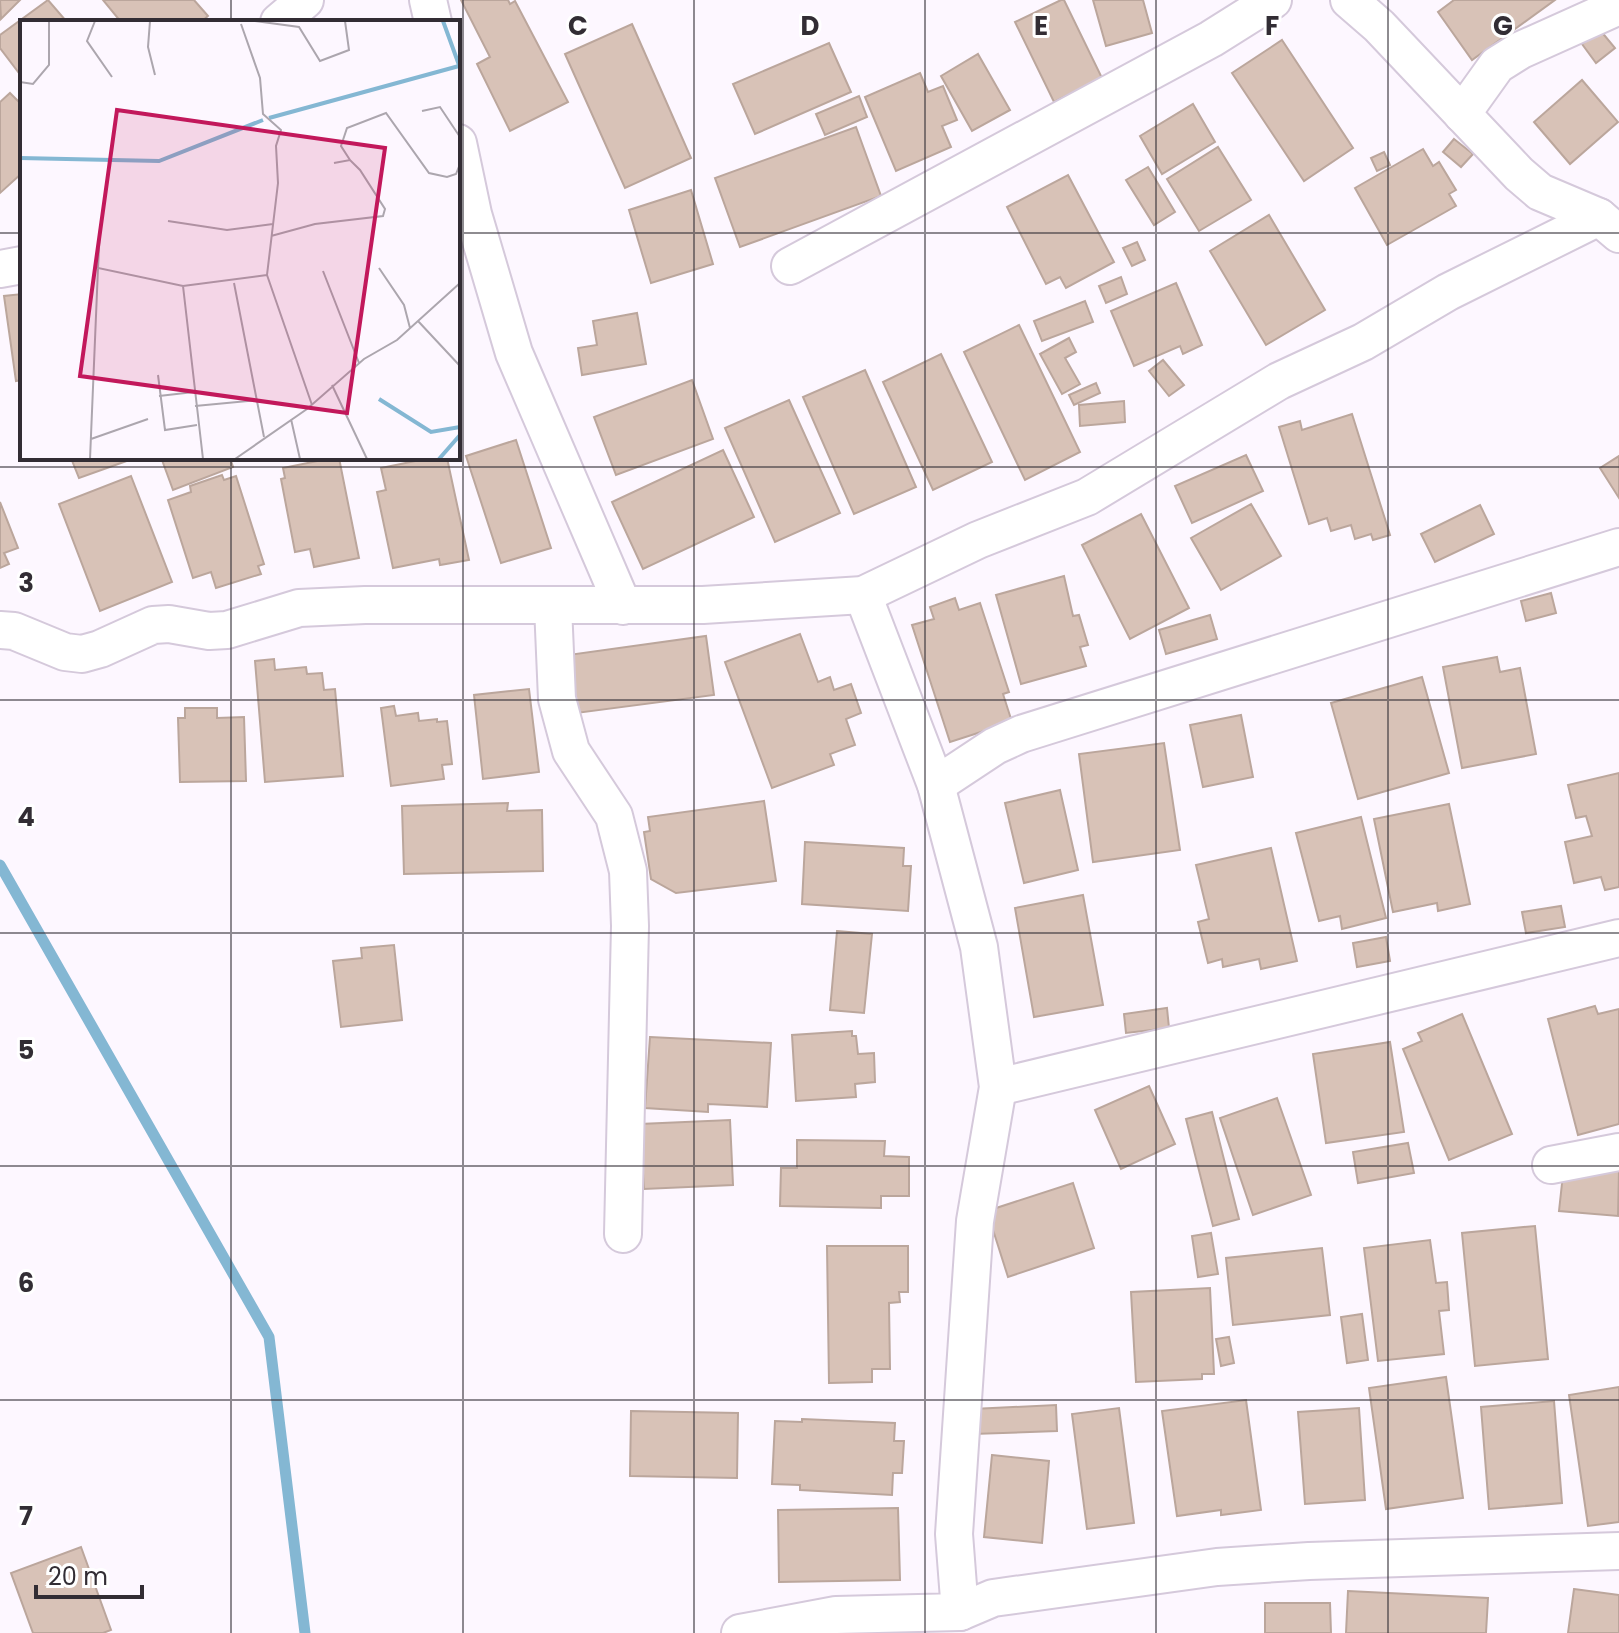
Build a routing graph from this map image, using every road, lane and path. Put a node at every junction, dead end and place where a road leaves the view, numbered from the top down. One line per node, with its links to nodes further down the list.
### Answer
1 (305, 0): 6 (street)
2 (428, 0): 7 (street)
3 (1273, 0): 12 (street)
4 (1349, 0): 8 (street)
5 (1619, 6): 8 (street)
6 (281, 20)
7 (433, 20)
8 (1462, 114): 10 (street)
9 (460, 152): 17 (street)
10 (1609, 225): 15 (street)
11 (20, 265): 13 (street)
12 (790, 266)
13 (0, 269)
14 (1618, 552): 19 (street)
15 (863, 595): 17 (street); 19 (street)
16 (553, 606): 17 (street); 18 (street); 24 (street)
17 (623, 606)
18 (0, 630)
19 (936, 785): 21 (street)
20 (1619, 938): 21 (street)
21 (998, 1087): 26 (street)
22 (1619, 1152): 23 (street)
23 (1551, 1165)
24 (623, 1234)
25 (1619, 1551): 26 (street)
26 (960, 1612): 27 (street)
27 (740, 1633)

